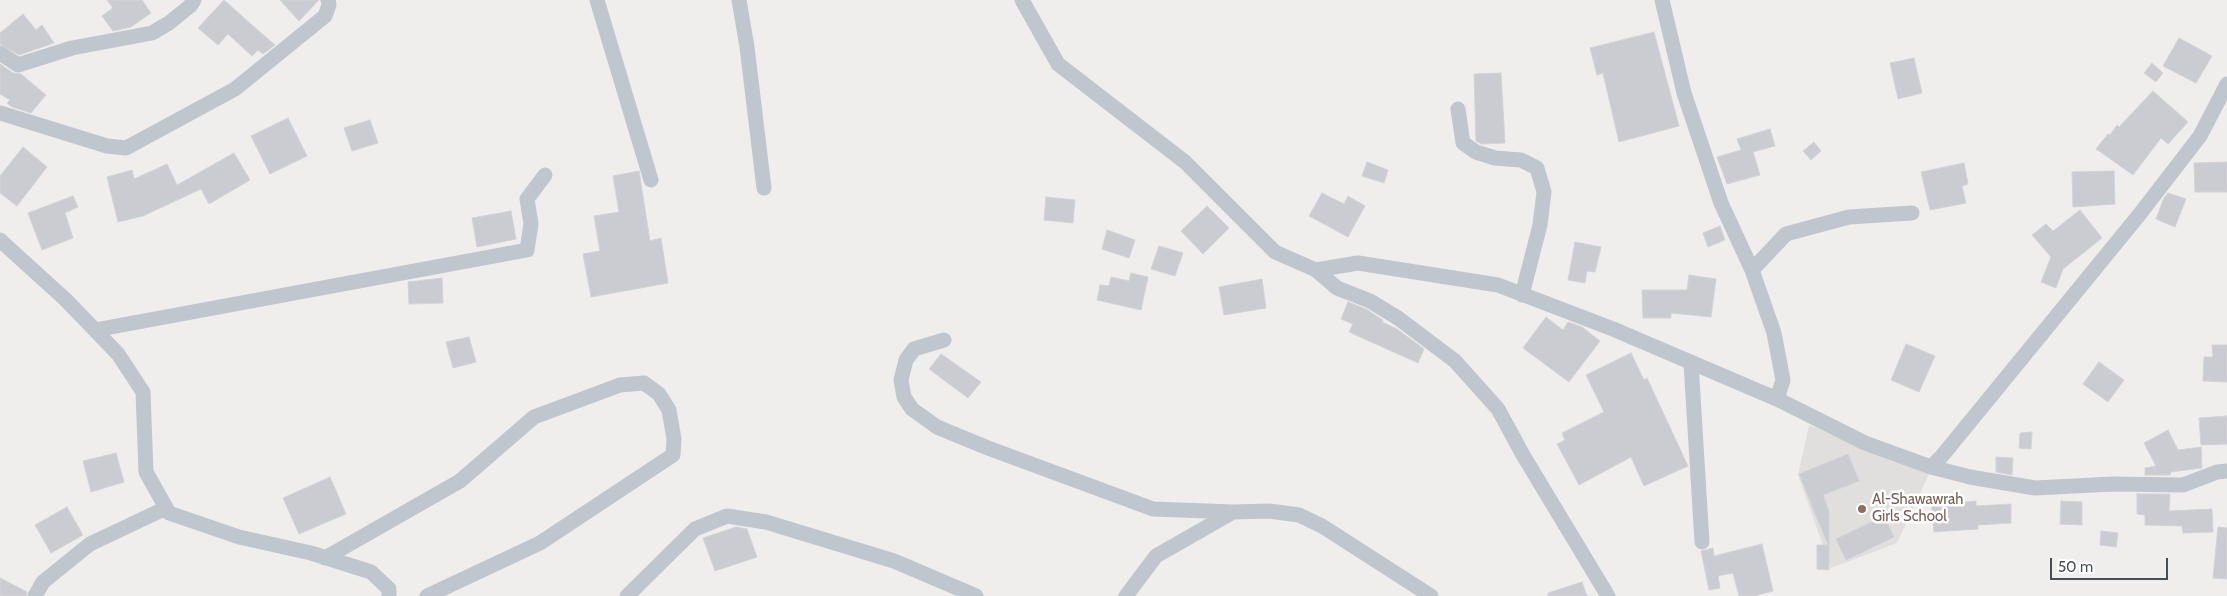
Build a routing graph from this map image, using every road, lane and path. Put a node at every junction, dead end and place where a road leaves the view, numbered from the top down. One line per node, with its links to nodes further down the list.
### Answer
1 (194, 0): 7 (street)
2 (328, 0): 10 (street)
3 (597, 0): 12 (street)
4 (739, 0): 13 (street)
5 (1022, 0): 16 (street)
6 (1662, 0): 17 (street)
7 (0, 53)
8 (2227, 84): 23 (street)
9 (1458, 110): 18 (street)
10 (0, 113)
11 (545, 175): 19 (street)
12 (650, 180)
13 (764, 188)
14 (1912, 213): 17 (street)
15 (0, 240): 19 (street)
16 (1316, 270): 18 (street); 36 (street)
17 (1752, 270): 22 (street)
18 (1522, 295): 21 (street)
19 (95, 330): 25 (street)
20 (944, 340): 26 (street)
21 (1691, 363): 22 (street); 27 (street)
22 (1777, 399): 23 (street)
23 (1930, 467): 24 (street)
24 (2227, 471)
25 (166, 508): 28 (street); 29 (street)
26 (1233, 512): 34 (street); 35 (street)
27 (1702, 542)
28 (325, 558): 30 (street); 31 (street)
29 (35, 596)
30 (389, 596)
31 (427, 596)
32 (627, 596): 33 (street)
33 (976, 596)
34 (1126, 596)
35 (1431, 596)
36 (1608, 596)

